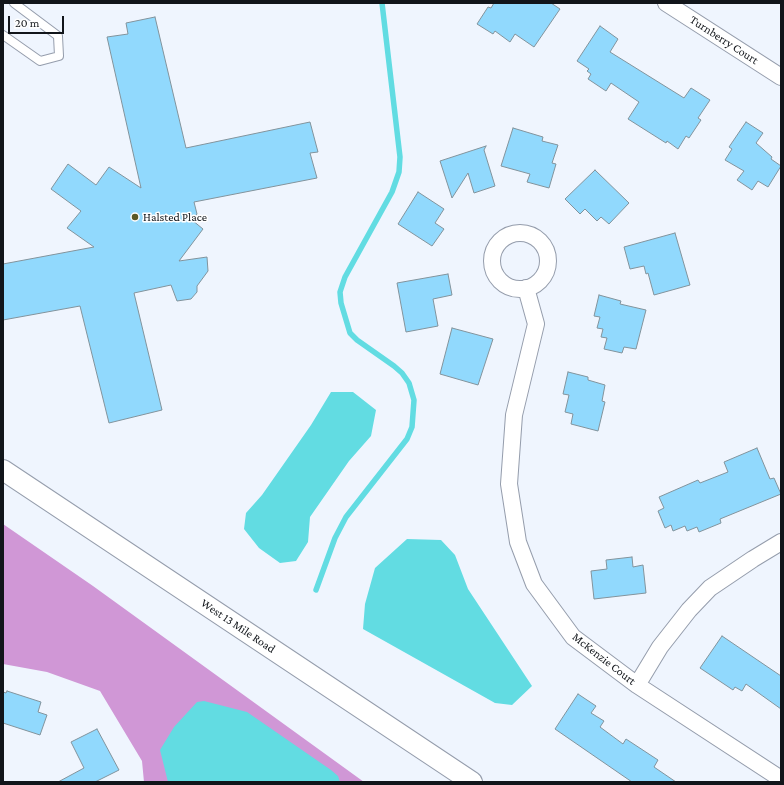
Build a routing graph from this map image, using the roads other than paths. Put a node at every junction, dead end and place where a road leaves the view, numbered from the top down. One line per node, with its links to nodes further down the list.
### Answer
1 (14, 3): 3 (lane)
2 (666, 3): 4 (street, Turnberry Court)
3 (3, 35)
4 (781, 77)
5 (526, 288): 8 (street, McKenzie Court)
6 (3, 470): 10 (street, West 13 Mile Road)
7 (781, 542): 8 (street)
8 (637, 685): 9 (street, McKenzie Court)
9 (781, 779)
10 (472, 782)

